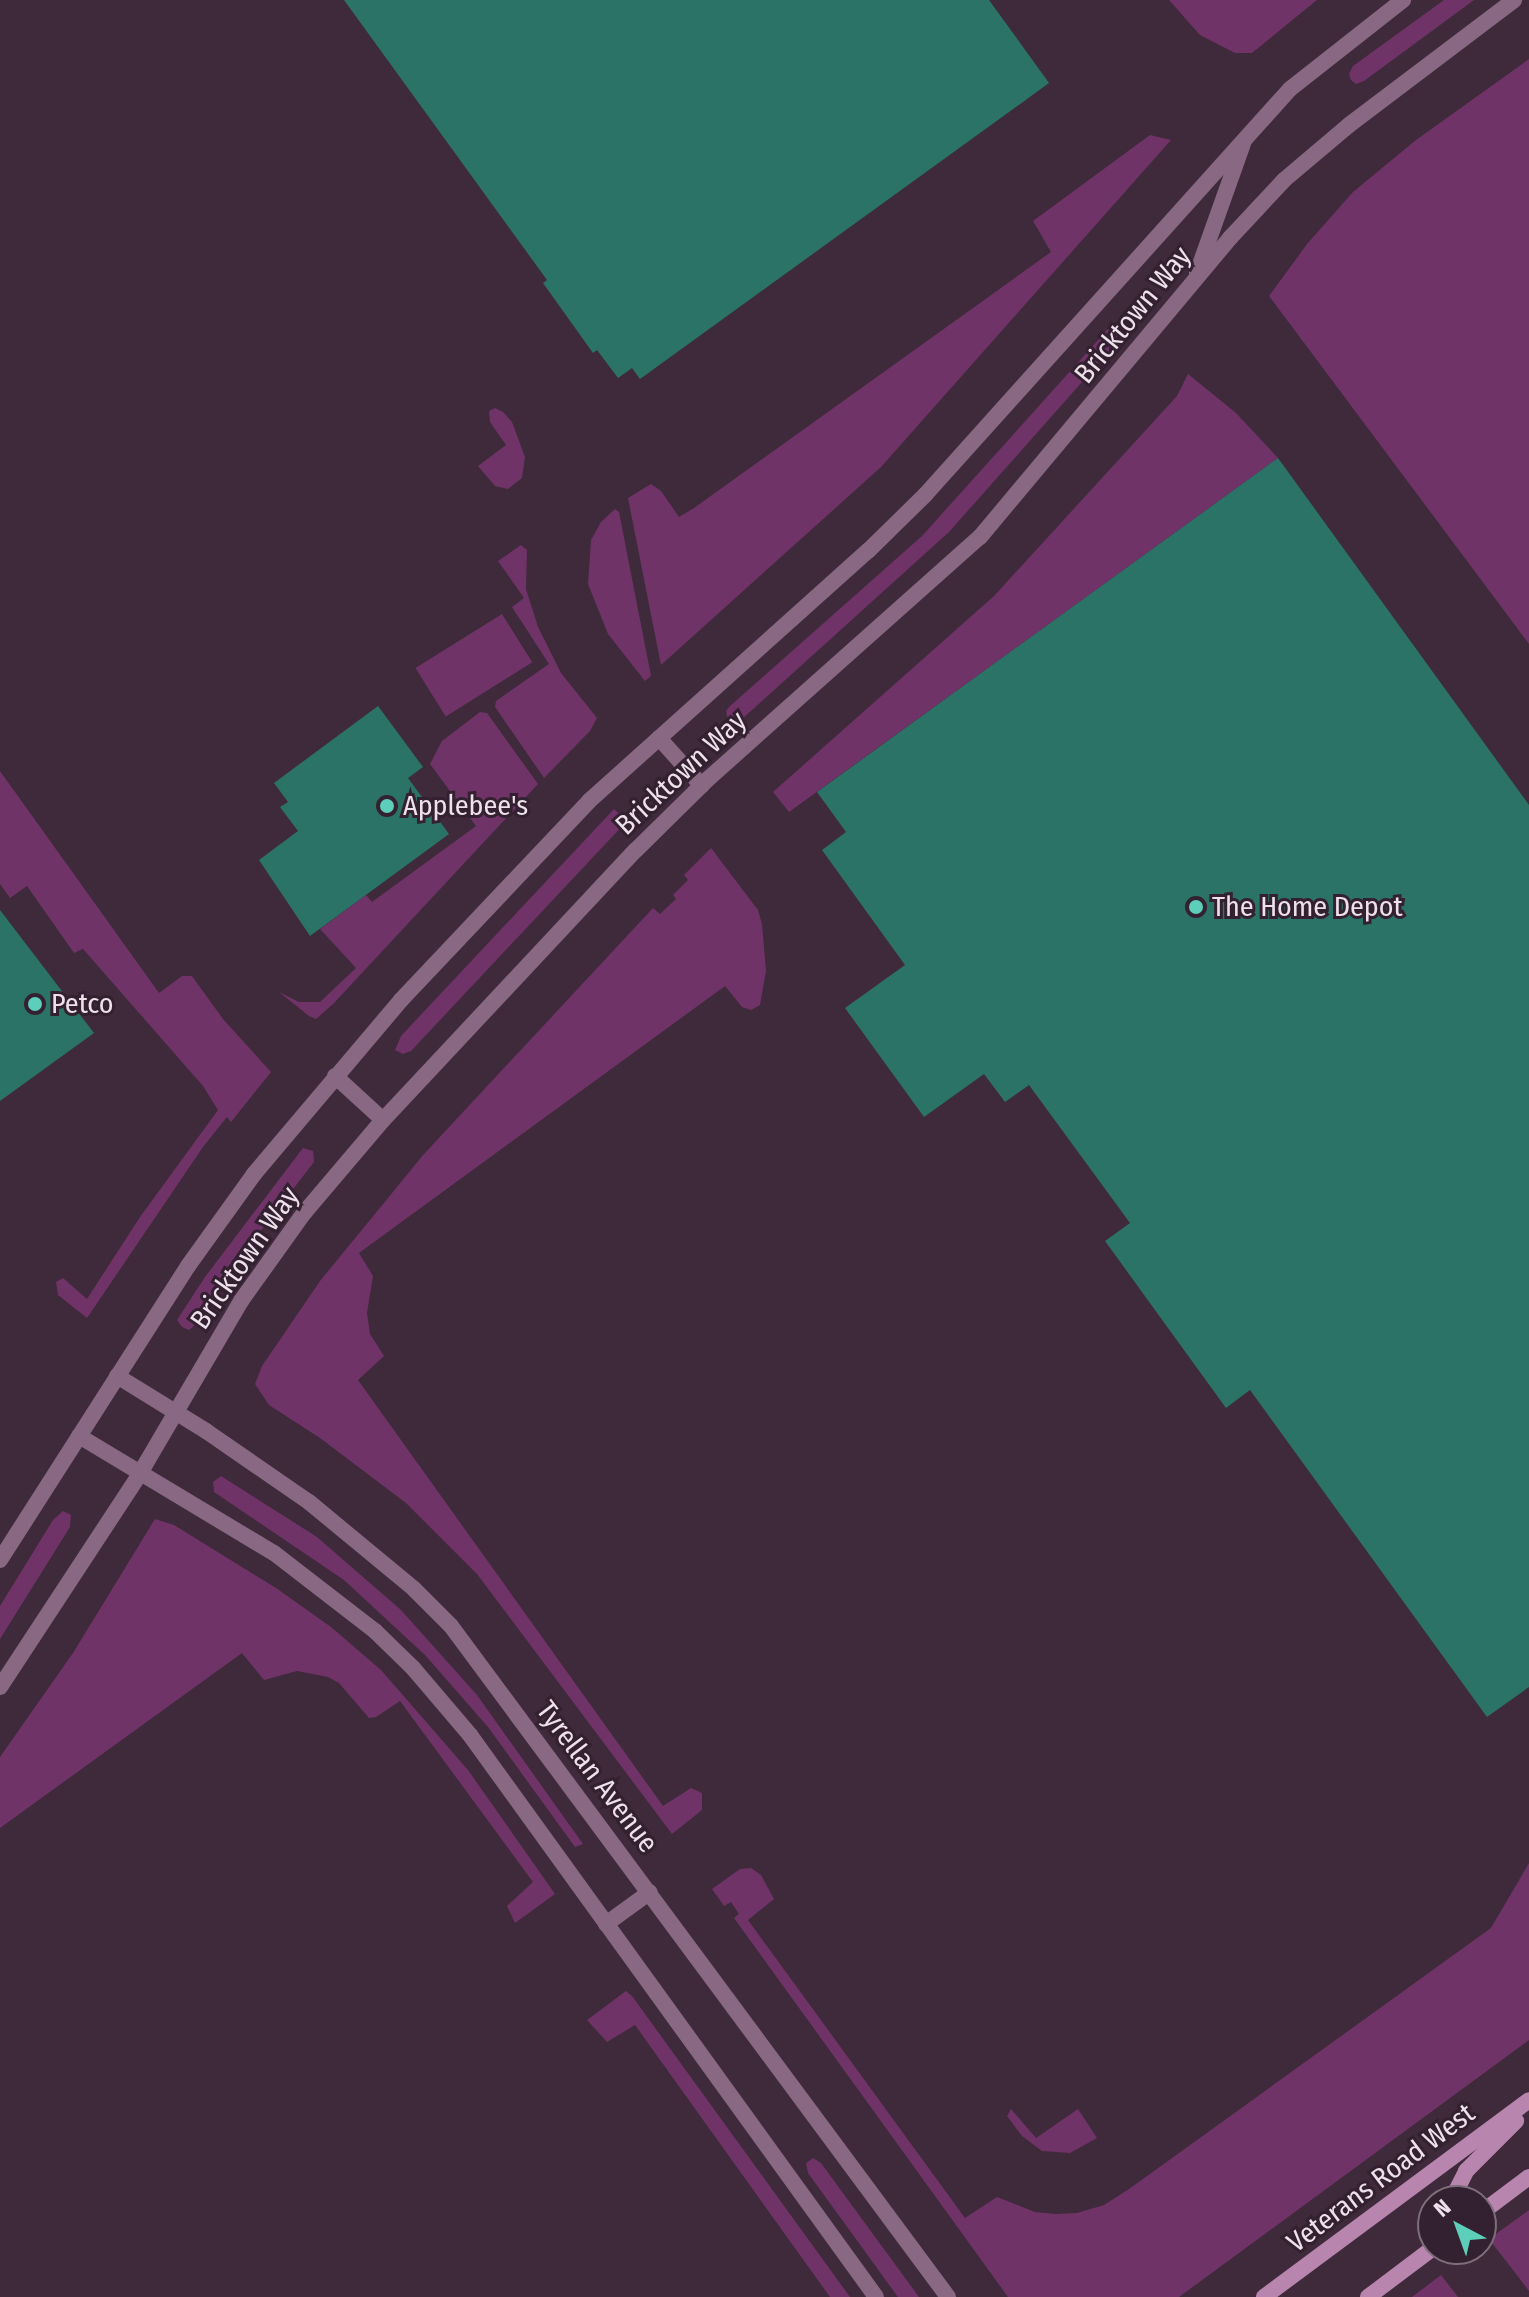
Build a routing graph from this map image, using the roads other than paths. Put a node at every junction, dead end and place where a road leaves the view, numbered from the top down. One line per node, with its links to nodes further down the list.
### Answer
1 (1403, 0): 3 (lane, Bricktown Way)
2 (1514, 0): 4 (lane, Bricktown Way)
3 (1247, 134): 4 (lane); 5 (lane, Bricktown Way)
4 (1192, 286): 6 (lane, Bricktown Way)
5 (659, 738): 6 (lane); 7 (lane, Bricktown Way)
6 (702, 786): 8 (lane, Bricktown Way)
7 (335, 1076): 8 (lane); 9 (lane, Bricktown Way)
8 (383, 1120): 10 (lane, Bricktown Way)
9 (117, 1376): 10 (lane, Tyrellan Avenue); 11 (lane, Bricktown Way)
10 (175, 1411): 12 (lane, Bricktown Way); 15 (lane, Tyrellan Avenue)
11 (79, 1436): 12 (lane); 13 (lane, Bricktown Way)
12 (139, 1475): 14 (lane, Bricktown Way); 16 (lane)
13 (0, 1560)
14 (0, 1687)
15 (650, 1892): 16 (lane); 24 (lane, Tyrellan Avenue)
16 (606, 1924): 23 (lane)
17 (1529, 2100): 25 (street, Veterans Road West)
18 (1529, 2109): 20 (street)
19 (1529, 2177): 21 (street)
20 (1459, 2185)
21 (1497, 2201)
22 (1417, 2260): 26 (street)
23 (876, 2297)
24 (948, 2297)
25 (1264, 2297)
26 (1368, 2297)

